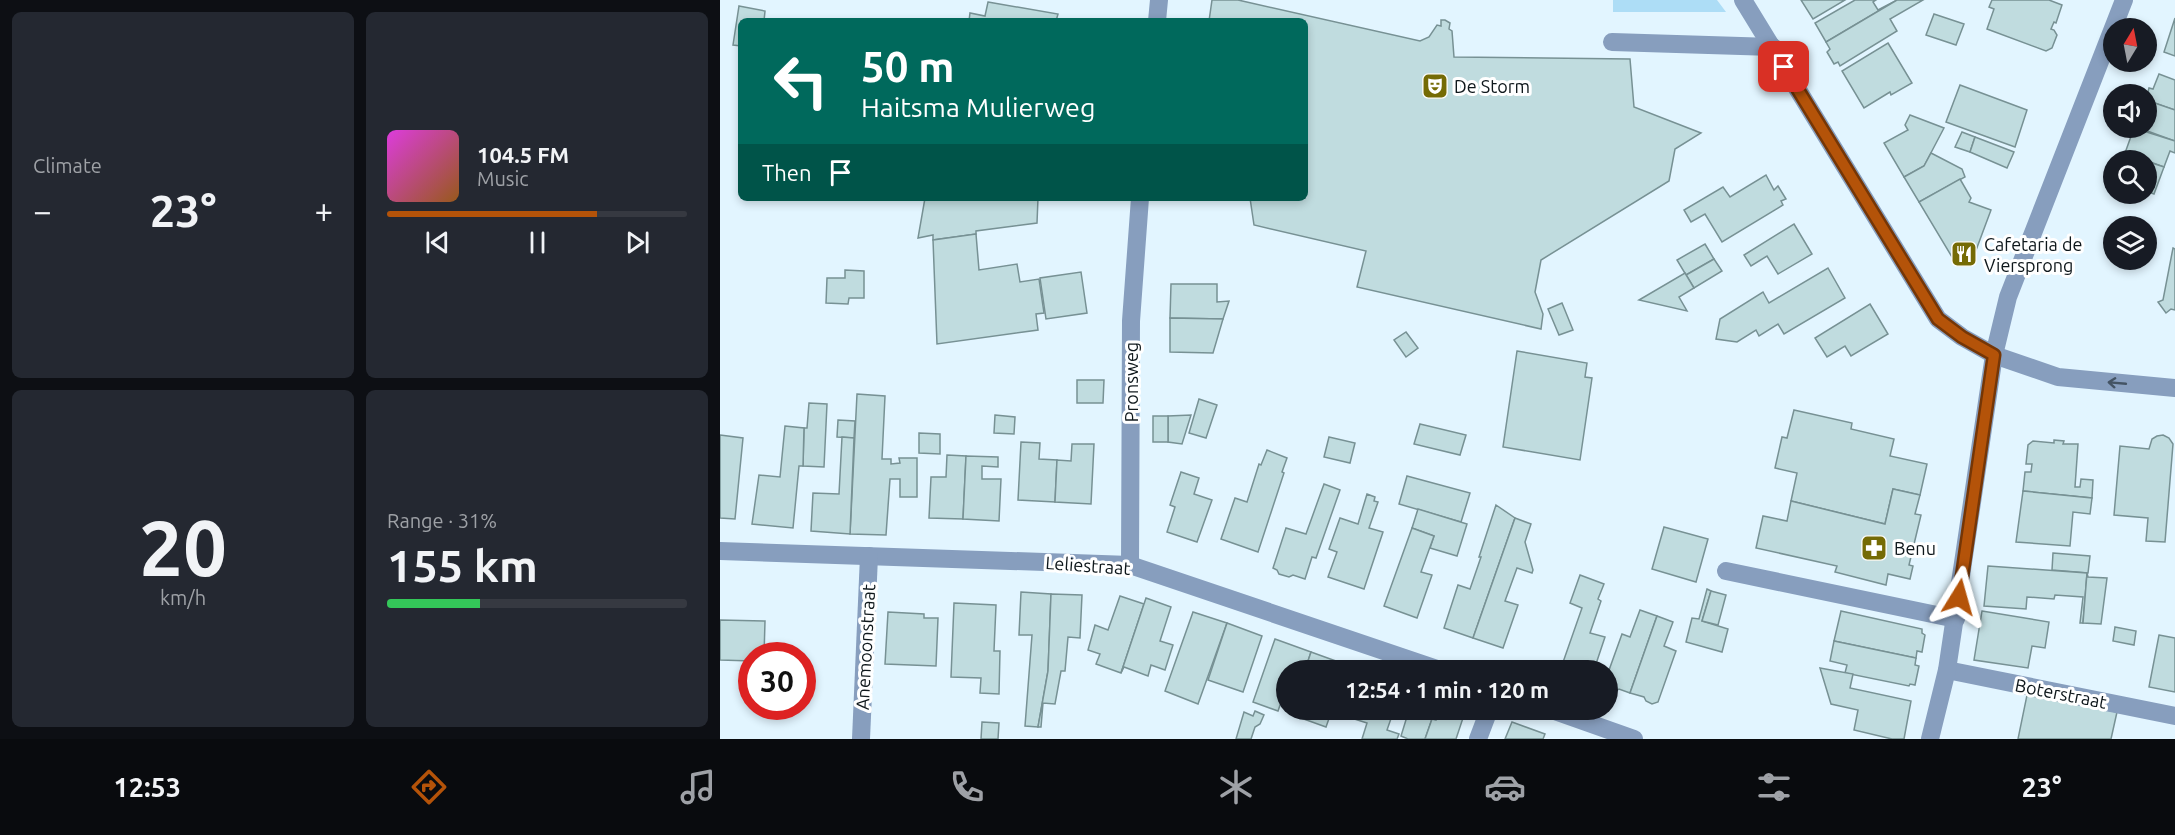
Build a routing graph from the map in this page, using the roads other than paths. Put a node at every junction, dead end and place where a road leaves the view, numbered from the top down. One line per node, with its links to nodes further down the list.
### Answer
1 (1159, 0): 4 (street)
2 (1743, 0): 6 (street)
3 (2124, 0): 8 (street)
4 (1157, 18)
5 (1612, 42): 6 (street)
6 (1773, 47): 8 (street)
7 (1140, 201): 12 (street, Pronsweg)
8 (1994, 355): 9 (street, one-way to 8); 14 (street)
9 (2175, 388)
10 (720, 551): 11 (street, Leliestraat)
11 (869, 556): 12 (street, Leliestraat); 20 (street, Anemoonstraat)
12 (1130, 566): 15 (street, Leliestraat)
13 (1726, 571): 14 (street)
14 (1956, 619): 16 (street)
15 (1410, 660)
16 (1947, 670): 17 (street, Boterstraat); 23 (street)
17 (2175, 717)
18 (1485, 720): 21 (street)
19 (1580, 720): 22 (street)
20 (861, 739)
21 (1478, 739)
22 (1634, 739)
23 (1930, 739)

